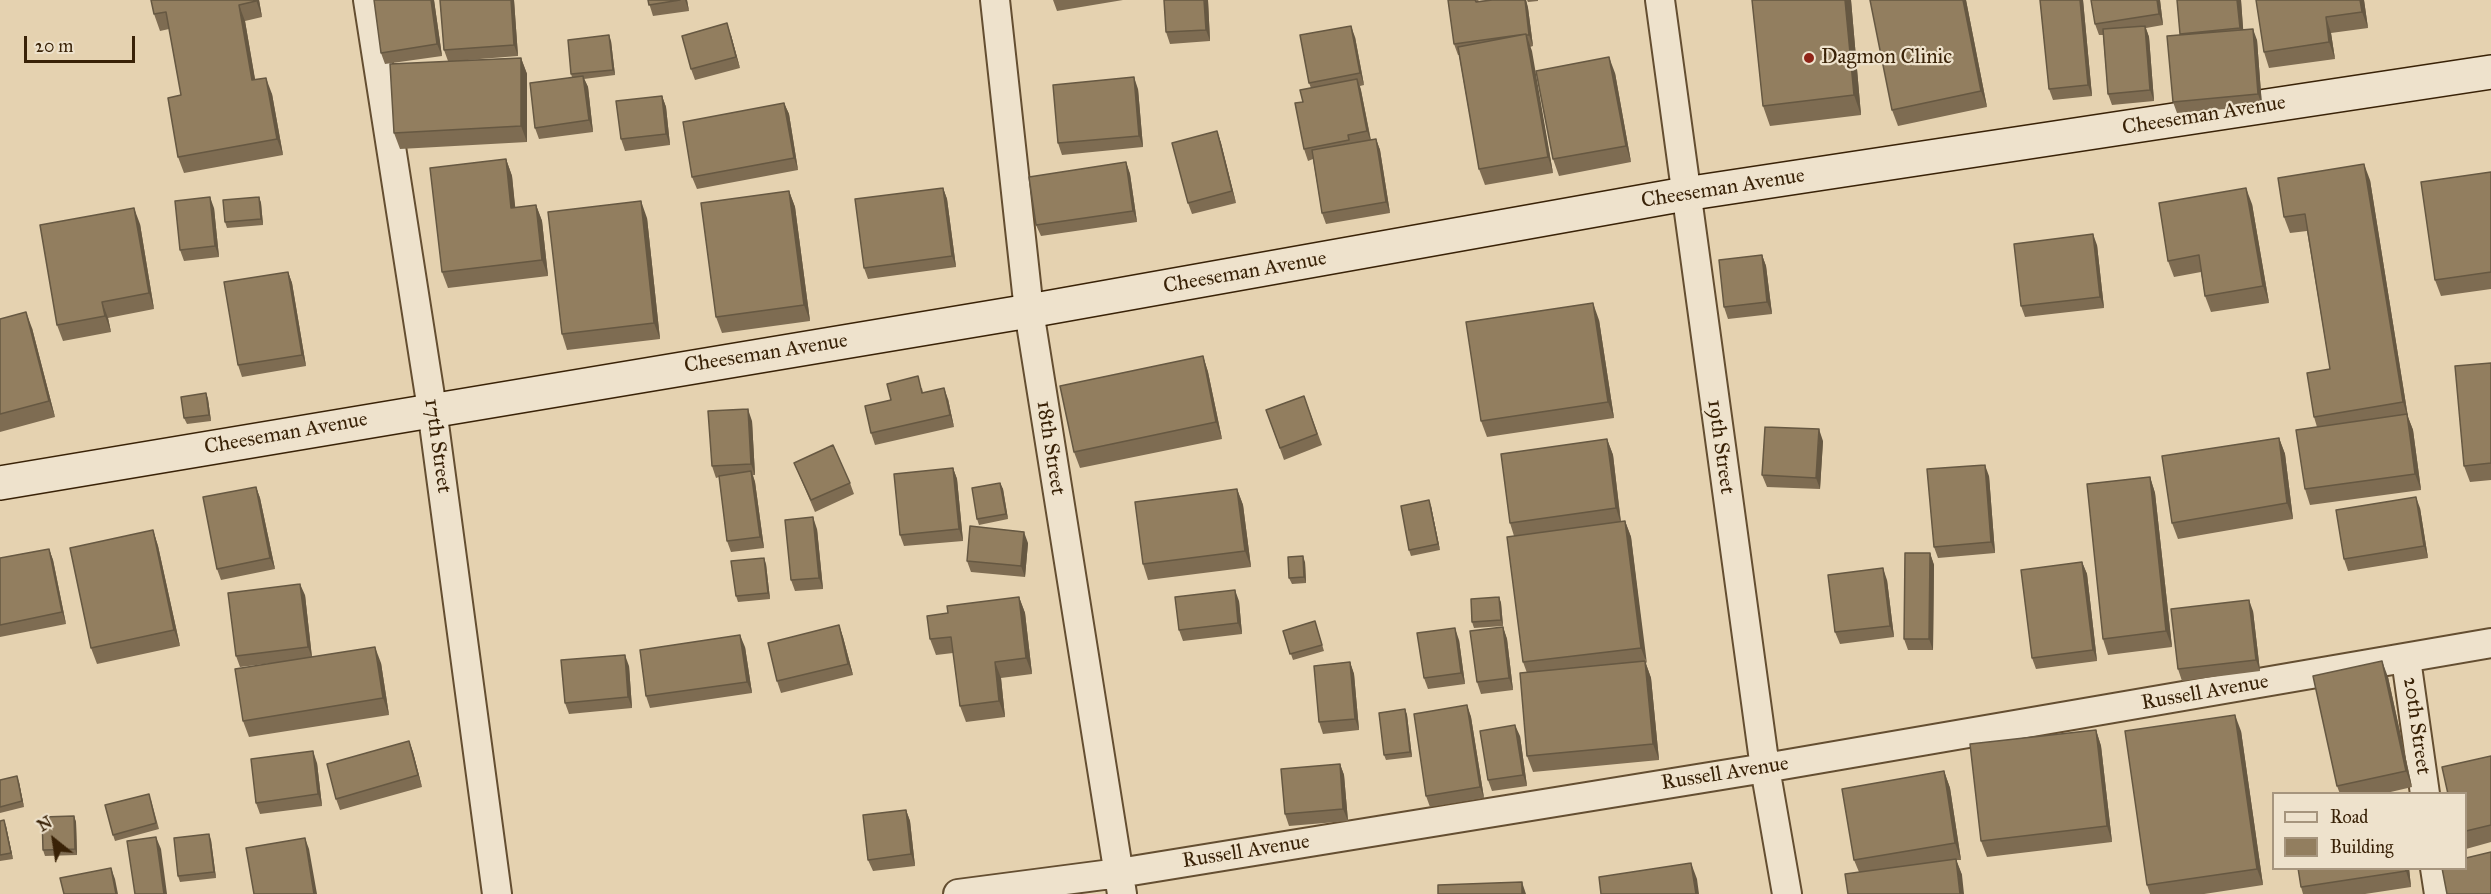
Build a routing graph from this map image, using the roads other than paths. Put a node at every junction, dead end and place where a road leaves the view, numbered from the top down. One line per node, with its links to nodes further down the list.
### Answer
1 (368, 0): 7 (street, 17th Street)
2 (994, 0): 6 (street, 18th Street)
3 (1660, 0): 5 (street, 19th Street)
4 (2491, 72): 5 (street, Cheeseman Avenue)
5 (1685, 194): 6 (street, Cheeseman Avenue); 11 (street, 19th Street)
6 (1029, 311): 7 (street, Cheeseman Avenue); 14 (street, 18th Street)
7 (432, 409): 8 (street, Cheeseman Avenue); 15 (street, 17th Street)
8 (0, 483)
9 (2491, 643): 10 (street, Russell Avenue)
10 (2406, 659): 11 (street, Russell Avenue); 12 (street, 20th Street)
11 (1765, 768): 14 (street, Russell Avenue); 17 (street, 19th Street)
12 (2425, 792)
13 (2435, 870): 18 (street)
14 (1120, 883): 16 (street, Russell Avenue)
15 (497, 894)
16 (958, 894)
17 (1786, 894)
18 (2439, 894)

